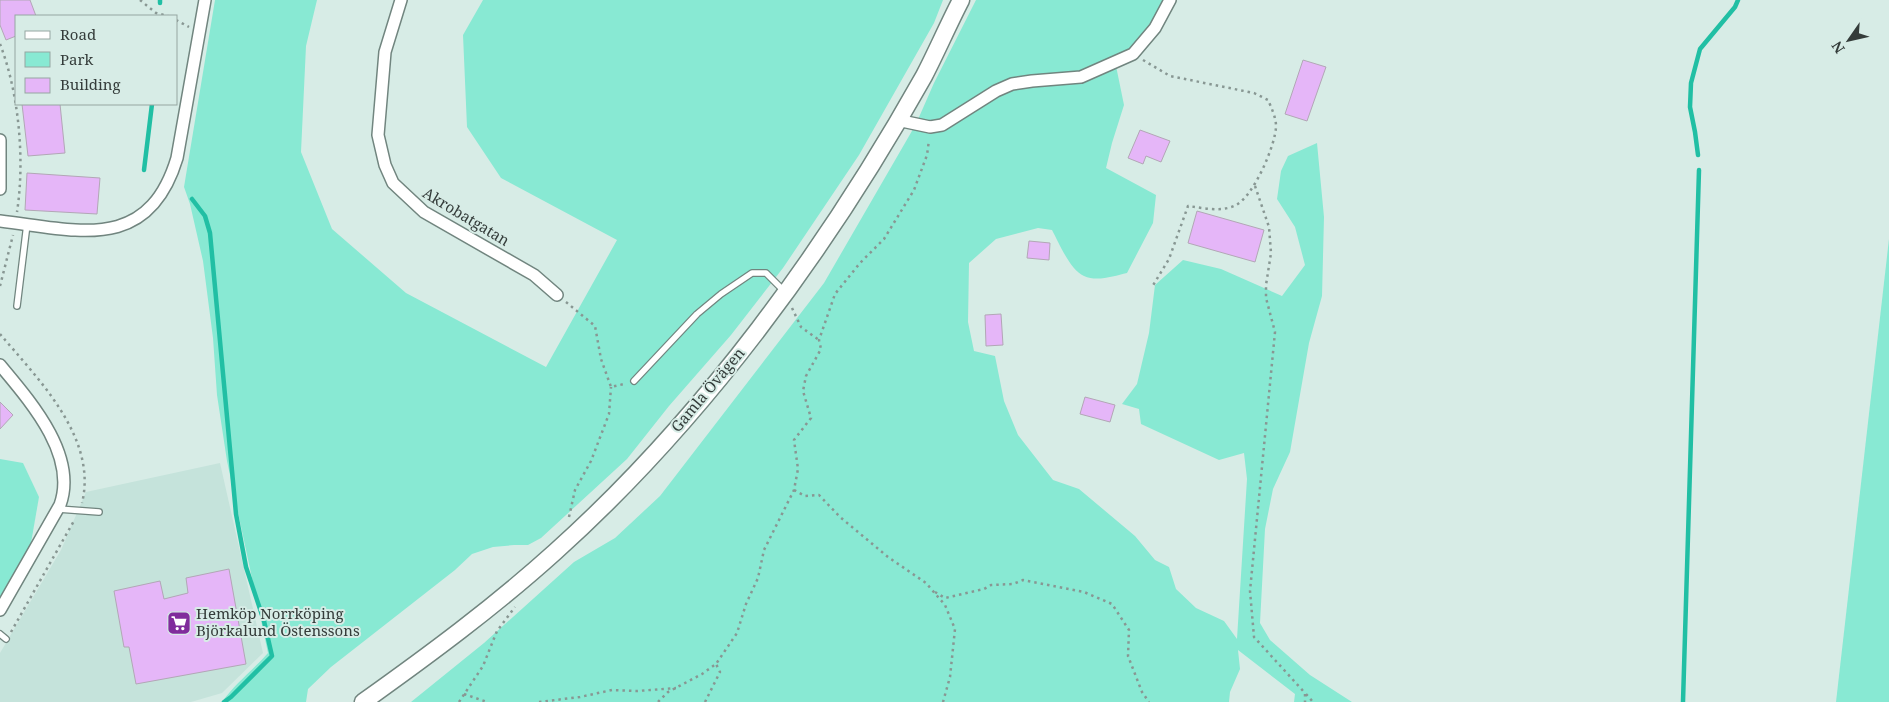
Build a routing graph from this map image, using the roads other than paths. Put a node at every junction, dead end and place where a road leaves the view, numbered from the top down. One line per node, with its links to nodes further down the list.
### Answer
1 (205, 0): 9 (street)
2 (401, 0): 11 (street, Akrobatgatan)
3 (961, 0): 5 (main road, Gamla Övägen)
4 (1170, 0): 5 (street)
5 (897, 120): 10 (main road, Gamla Övägen)
6 (0, 140): 7 (street)
7 (0, 189)
8 (0, 221): 9 (street)
9 (27, 224): 12 (lane)
10 (784, 292): 14 (lane); 20 (main road, Gamla Övägen)
11 (557, 295)
12 (17, 306)
13 (0, 365): 15 (street)
14 (634, 381)
15 (58, 509): 16 (lane); 17 (street)
16 (99, 512)
17 (0, 610)
18 (0, 634): 19 (lane)
19 (6, 639)
20 (363, 702)

